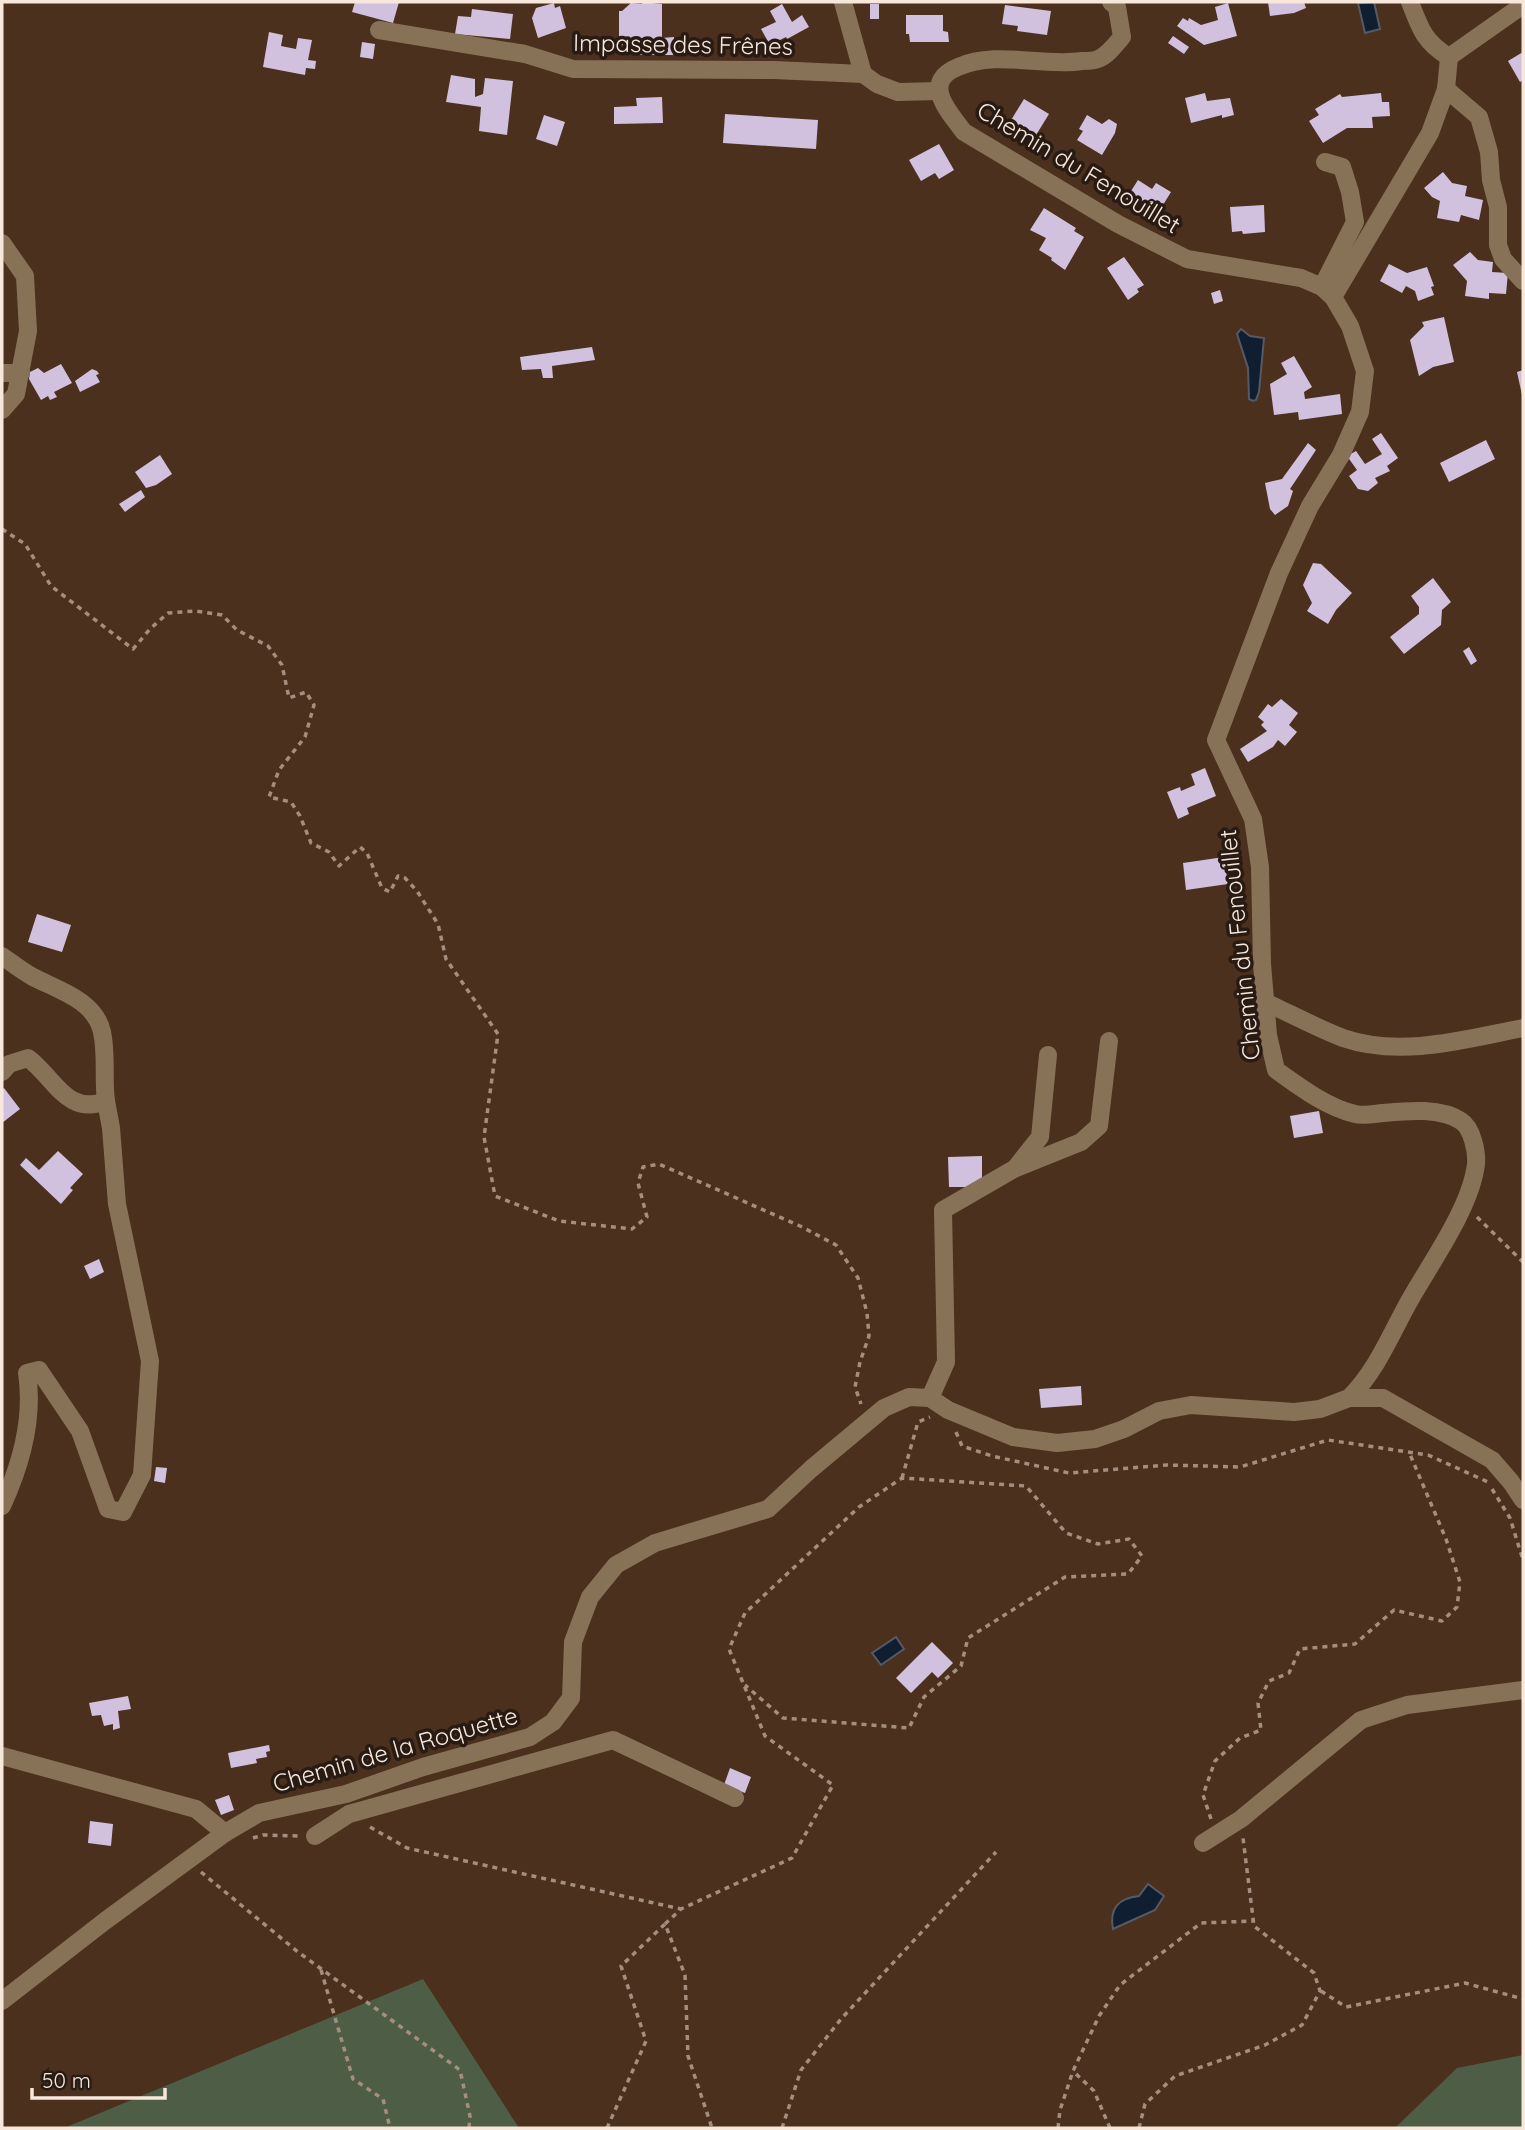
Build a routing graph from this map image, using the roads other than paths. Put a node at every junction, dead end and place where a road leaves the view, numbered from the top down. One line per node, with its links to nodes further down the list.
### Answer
1 (843, 2): 7 (street)
2 (1111, 2): 9 (street, Chemin du Fenouillet)
3 (1410, 2): 6 (street)
4 (1523, 5): 6 (street)
5 (379, 30): 7 (street, Impasse des Frênes)
6 (1449, 57): 8 (street)
7 (863, 74): 9 (street)
8 (1446, 89): 12 (street); 13 (street)
9 (939, 91): 13 (street, Chemin du Fenouillet)
10 (1325, 162): 13 (street)
11 (2, 243): 15 (street)
12 (1523, 281)
13 (1328, 292): 18 (street, Chemin du Fenouillet)
14 (2, 373): 15 (street)
15 (21, 373): 16 (street)
16 (2, 410)
17 (2, 956): 23 (street)
18 (1265, 1002): 19 (street); 26 (street, Chemin du Fenouillet)
19 (1523, 1028)
20 (1109, 1041): 24 (street)
21 (1048, 1055): 24 (street)
22 (2, 1072): 23 (street)
23 (106, 1101): 28 (street)
24 (1014, 1169): 25 (street)
25 (930, 1398): 26 (street); 32 (street, Chemin de la Roquette)
26 (1349, 1398): 27 (street)
27 (1523, 1500)
28 (2, 1506)
29 (1523, 1690): 34 (street)
30 (2, 1756): 32 (street)
31 (735, 1798): 33 (street)
32 (225, 1833): 35 (street, Chemin de la Roquette)
33 (315, 1836)
34 (1209, 1839)
35 (2, 2001)

